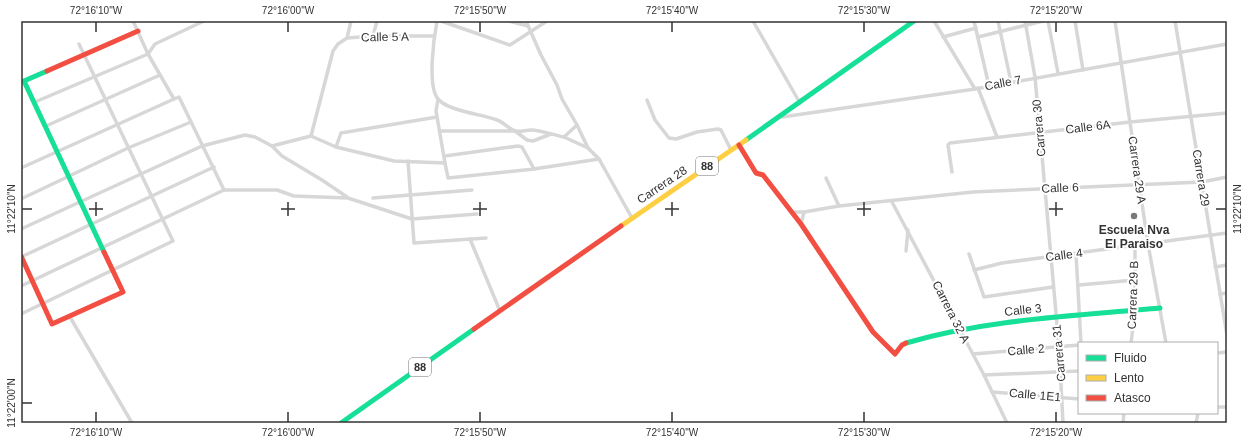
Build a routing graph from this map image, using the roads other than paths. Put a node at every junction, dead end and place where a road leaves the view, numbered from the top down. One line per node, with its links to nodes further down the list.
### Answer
1 (133, 21): 24 (street)
2 (204, 21): 36 (street)
3 (351, 21): 31 (street)
4 (378, 21): 27 (street)
5 (437, 21): 28 (street)
6 (441, 21): 25 (street)
7 (509, 21): 21 (street)
8 (526, 21): 21 (street)
9 (547, 21): 25 (street)
10 (753, 21): 51 (street)
11 (914, 21): 51 (main road, Carrera 28 / 88)
12 (934, 21): 29 (street)
13 (974, 21): 23 (street)
14 (998, 21): 26 (street)
15 (1025, 21): 22 (street, Carrera 30)
16 (1043, 21): 22 (street)
17 (1048, 21): 39 (street)
18 (1075, 21): 38 (street)
19 (1115, 21): 37 (street, Carrera 29 A)
20 (1175, 21): 34 (street, Carrera 29)
21 (528, 26): 25 (street)
22 (1026, 26): 26 (street); 42 (street, Carrera 30)
23 (976, 28): 29 (street); 30 (street)
24 (138, 31): 35 (main road); 36 (street)
25 (531, 32): 59 (street)
26 (1000, 32): 30 (street); 43 (street)
27 (373, 36): 28 (street, Calle 5 A); 31 (street, Calle 5 A)
28 (434, 36): 47 (street)
29 (943, 37): 45 (street)
30 (978, 37): 44 (street)
31 (347, 38): 65 (street, Calle 5 A)
32 (79, 44): 35 (street)
33 (1227, 44): 34 (street, Calle 7)
34 (1180, 52): 37 (street, Calle 7); 55 (street, Carrera 29)
35 (84, 54): 41 (street); 50 (main road)
36 (148, 54): 40 (street); 41 (street)
37 (1122, 63): 38 (street, Calle 7); 57 (street, Carrera 29 A)
38 (1083, 70): 39 (street, Calle 7)
39 (1058, 73): 42 (street, Calle 7)
40 (160, 75): 46 (street); 48 (street)
41 (94, 76): 48 (street); 50 (street)
42 (1035, 77): 43 (street, Calle 7); 63 (street, Carrera 30)
43 (1011, 82): 44 (street, Calle 7)
44 (989, 86): 45 (street, Calle 7)
45 (977, 89): 54 (street, Calle 7); 67 (street)
46 (174, 99): 56 (street); 58 (street)
47 (438, 99): 53 (street); 61 (street)
48 (106, 100): 58 (street); 60 (street)
49 (647, 100): 74 (street)
50 (34, 102): 60 (main road)
51 (800, 103): 54 (main road, Carrera 28 / 88)
52 (1227, 113): 55 (street, Calle 6A)
53 (437, 117): 62 (street); 71 (street)
54 (779, 117): 68 (main road, Carrera 28 / 88)
55 (1190, 117): 57 (street, Calle 6A); 88 (street, Carrera 29)
56 (191, 122): 69 (street); 72 (street)
57 (1130, 122): 63 (street, Calle 6A); 89 (street, Carrera 29 A)
58 (117, 125): 72 (street); 75 (street)
59 (577, 125): 66 (street); 73 (street)
60 (46, 126): 75 (main road)
61 (515, 131): 62 (street); 64 (street); 64 (street)
62 (440, 132): 76 (street)
63 (1040, 132): 67 (street, Calle 6A); 90 (street, Carrera 30)
64 (551, 134): 66 (street)
65 (311, 136): 70 (street); 71 (street)
66 (564, 137): 73 (street)
67 (997, 137): 83 (street, Calle 6A)
68 (739, 145): 74 (main road, Carrera 28 / 88); 101 (main road)
69 (202, 146): 70 (street); 80 (street); 84 (street)
70 (272, 146): 95 (street)
71 (336, 147): 78 (street)
72 (128, 148): 84 (street); 85 (street)
73 (588, 148): 77 (street)
74 (731, 150): 104 (main road, Carrera 28 / 88)
75 (58, 152): 81 (street); 85 (main road)
76 (444, 156): 79 (street); 82 (street)
77 (599, 159): 82 (street); 104 (street)
78 (408, 161): 79 (street); 93 (street)
79 (445, 163): 82 (street)
80 (214, 167): 91 (street); 94 (street)
81 (21, 168)
82 (534, 169)
83 (952, 172)
84 (141, 174): 94 (street); 98 (street)
85 (70, 177): 97 (street); 98 (main road)
86 (1227, 177): 88 (street, Calle 6)
87 (826, 178): 100 (street)
88 (1202, 182): 89 (street, Calle 6); 112 (street, Carrera 29)
89 (1139, 185): 90 (street, Calle 6); 115 (street, Carrera 29 A)
90 (1045, 188): 99 (street, Calle 6); 122 (street, Carrera 31)
91 (224, 190): 95 (street); 105 (street)
92 (472, 190): 93 (street)
93 (410, 195): 96 (street); 106 (street)
94 (152, 196): 105 (street); 107 (street)
95 (348, 198): 106 (street)
96 (373, 198)
97 (21, 199)
98 (81, 202): 107 (main road); 109 (street)
99 (892, 202): 100 (street, Calle 6); 110 (street, Carrera 32 A)
100 (839, 206): 102 (street, Calle 6)
101 (792, 212): 102 (street, Calle 6); 108 (main road)
102 (804, 212): 108 (street)
103 (477, 214): 106 (street)
104 (632, 218): 136 (main road, Carrera 28 / 88)
105 (163, 219): 117 (street); 125 (street)
106 (412, 220): 114 (street)
107 (92, 224): 117 (main road); 121 (street)
108 (801, 224): 143 (main road, Calle 3)
109 (21, 229)
110 (908, 229): 118 (street); 143 (street, Carrera 32 A)
111 (1227, 233): 112 (street, Calle 4)
112 (1210, 236): 115 (street, Calle 4); 124 (street, Carrera 29)
113 (486, 238): 114 (street)
114 (470, 239): 136 (street)
115 (1148, 244): 116 (street, Calle 4); 135 (street, Carrera 29 A)
116 (1135, 247): 120 (street, Calle 4); 127 (street, Carrera 29 B)
117 (103, 248): 125 (main road); 128 (street)
118 (906, 251)
119 (969, 254): 126 (street)
120 (1076, 254): 122 (street, Calle 4); 129 (street)
121 (21, 257): 128 (main road)
122 (1050, 257): 126 (street, Calle 4); 131 (street, Carrera 31)
123 (1227, 265): 124 (street)
124 (1215, 267): 133 (street, Carrera 29)
125 (113, 270): 134 (street); 141 (main road)
126 (974, 270): 131 (street)
127 (1135, 280): 129 (street); 137 (street, Carrera 29 B)
128 (32, 281): 130 (street); 134 (main road)
129 (1079, 285): 139 (street)
130 (21, 286)
131 (1053, 288): 140 (street, Carrera 31)
132 (1227, 293): 133 (street)
133 (1220, 294): 142 (street, Carrera 29)
134 (43, 304): 138 (street); 141 (main road)
135 (1160, 308): 137 (main road, Calle 3); 147 (street, Carrera 29 A)
136 (500, 311): 158 (main road, 88)
137 (1134, 311): 139 (main road, Calle 3); 146 (street, Carrera 29 B)
138 (21, 314)
139 (1081, 315): 140 (main road, Calle 3); 145 (street)
140 (1056, 316): 143 (main road, Calle 3); 149 (street, Carrera 31)
141 (70, 317): 157 (street)
142 (1226, 324): 144 (street, Carrera 29)
143 (960, 329): 150 (street, Carrera 32 A)
144 (1227, 335)
145 (1081, 342)
146 (1131, 342)
147 (1166, 342)
148 (1078, 345): 149 (street, Calle 2)
149 (1059, 347): 150 (street, Calle 2); 152 (street, Carrera 31)
150 (973, 354): 153 (street, Carrera 32 A)
151 (1078, 371): 152 (street)
152 (1060, 372): 153 (street); 155 (street, Carrera 31)
153 (984, 375): 154 (street, Carrera 32 A)
154 (992, 392): 155 (street, Calle 1E1); 159 (street, Carrera 32 A)
155 (1063, 398): 156 (street, Calle 1E1); 160 (street, Carrera 31)
156 (1078, 399)
157 (132, 423)
158 (341, 423)
159 (1007, 423)
160 (1063, 423)

